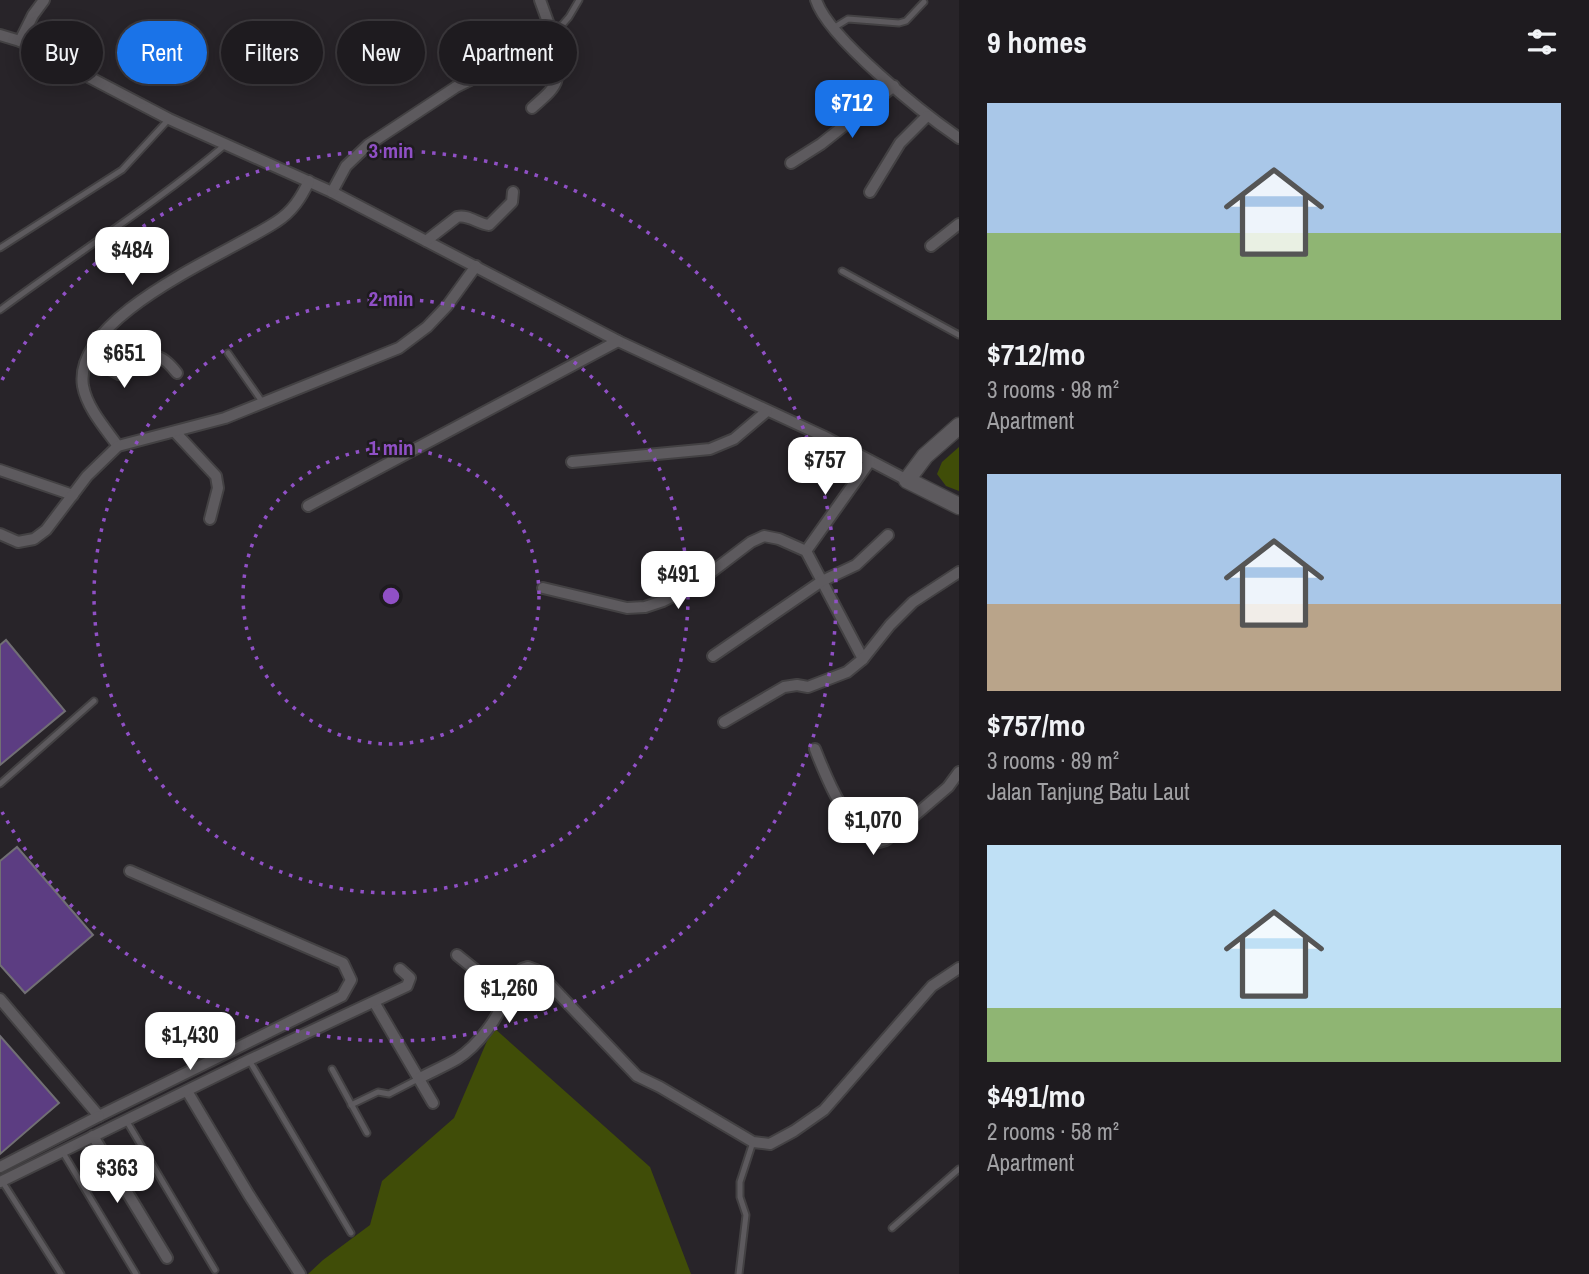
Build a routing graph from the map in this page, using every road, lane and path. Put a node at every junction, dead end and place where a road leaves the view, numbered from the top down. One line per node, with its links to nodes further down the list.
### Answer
1 (44, 0): 10 (street)
2 (540, 0): 6 (street)
3 (579, 0): 7 (lane)
4 (816, 0): 8 (street)
5 (924, 2): 8 (lane)
6 (548, 21)
7 (565, 21)
8 (832, 29): 13 (street)
9 (0, 35): 10 (street)
10 (20, 41): 16 (street)
11 (462, 84): 21 (street)
12 (556, 84): 14 (street)
13 (894, 86): 15 (street); 19 (street)
14 (532, 108)
15 (926, 116): 17 (street); 23 (street)
16 (169, 119): 18 (street); 27 (lane)
17 (959, 138)
18 (225, 145): 20 (street); 30 (lane)
19 (792, 163)
20 (309, 181): 21 (street); 34 (street)
21 (332, 192): 25 (street)
22 (513, 192): 25 (street)
23 (870, 192)
24 (959, 224): 26 (street)
25 (426, 241): 28 (street)
26 (931, 246)
27 (0, 248)
28 (476, 266): 32 (street); 36 (street)
29 (842, 271): 31 (lane)
30 (0, 310)
31 (959, 335)
32 (618, 341): 37 (street); 46 (street)
33 (228, 353): 36 (lane)
34 (88, 357): 35 (street); 40 (street)
35 (177, 373)
36 (263, 404): 39 (street)
37 (766, 411): 41 (street); 42 (street)
38 (959, 426): 44 (street)
39 (175, 432): 40 (street); 48 (street)
40 (118, 446): 45 (street)
41 (870, 461): 44 (street); 51 (street)
42 (572, 462)
43 (0, 470): 45 (street)
44 (907, 480): 47 (street)
45 (73, 495): 49 (street)
46 (309, 506)
47 (959, 506)
48 (210, 519)
49 (0, 534)
50 (888, 535): 53 (street)
51 (806, 551): 53 (street); 54 (street)
52 (959, 572): 56 (street)
53 (822, 582): 55 (street); 56 (street)
54 (543, 588)
55 (713, 656)
56 (863, 659): 58 (street)
57 (94, 701): 61 (lane)
58 (724, 722)
59 (815, 749): 60 (street)
60 (959, 772)
61 (0, 784)
62 (130, 871): 75 (street)
63 (457, 955): 66 (street)
64 (959, 968): 79 (street)
65 (400, 969): 68 (street)
66 (503, 993): 71 (street); 79 (street)
67 (0, 999): 75 (street)
68 (374, 1002): 69 (street); 71 (street)
69 (249, 1060): 72 (street); 85 (lane)
70 (331, 1069): 74 (lane)
71 (418, 1079): 73 (street); 74 (lane)
72 (187, 1091): 76 (street); 90 (street)
73 (433, 1103)
74 (351, 1105): 77 (lane)
75 (99, 1116): 81 (street)
76 (126, 1120): 78 (street); 87 (lane)
77 (367, 1133)
78 (93, 1136): 80 (street); 86 (street)
79 (753, 1142): 91 (lane)
80 (62, 1151): 83 (street); 89 (lane)
81 (0, 1167)
82 (959, 1169): 84 (lane)
83 (1, 1182): 88 (lane)
84 (892, 1228)
85 (351, 1233)
86 (167, 1258)
87 (215, 1270)
88 (61, 1274)
89 (136, 1274)
90 (300, 1274)
91 (739, 1274)

